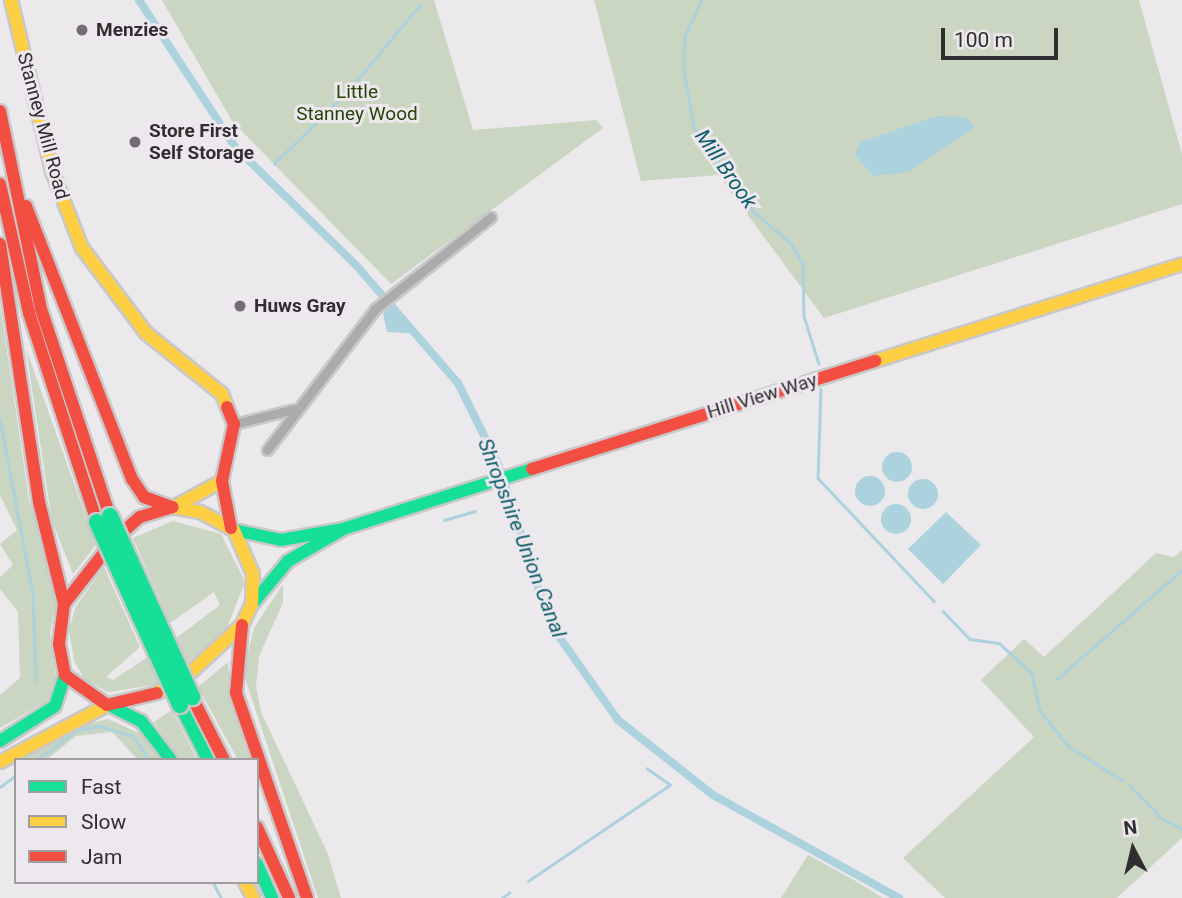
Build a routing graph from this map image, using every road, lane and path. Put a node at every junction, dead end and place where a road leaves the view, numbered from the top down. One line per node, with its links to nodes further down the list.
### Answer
1 (11, 0): 9 (main road, Stanney Mill Road)
2 (0, 111): 3 (main road)
3 (5, 140): 12 (main road); 13 (main road)
4 (0, 184): 13 (main road)
5 (491, 217): 8 (street)
6 (0, 244): 16 (main road)
7 (1182, 264): 15 (main road, Hill View Way)
8 (295, 409): 9 (street); 10 (street)
9 (234, 424): 11 (main road)
10 (267, 450)
11 (222, 481): 12 (main road); 14 (main road)
12 (173, 507): 14 (main road); 16 (main road)
13 (103, 519): 20 (main road, bridge)
14 (233, 529): 15 (main road, Hill View Way); 17 (main road)
15 (343, 529): 17 (main road, Hill View Way)
16 (64, 604): 19 (main road)
17 (251, 604): 18 (main road)
18 (242, 625): 21 (main road); 26 (main road)
19 (65, 675): 21 (main road); 22 (main road)
20 (186, 701): 24 (main road); 25 (main road)
21 (108, 705): 23 (main road); 27 (main road)
22 (0, 741)
23 (169, 758)
24 (207, 758)
25 (223, 758)
26 (257, 758)
27 (0, 762)
28 (259, 764): 33 (main road)
29 (259, 831): 32 (main road)
30 (259, 869): 31 (main road)
31 (272, 898)
32 (289, 898)
33 (307, 898)

